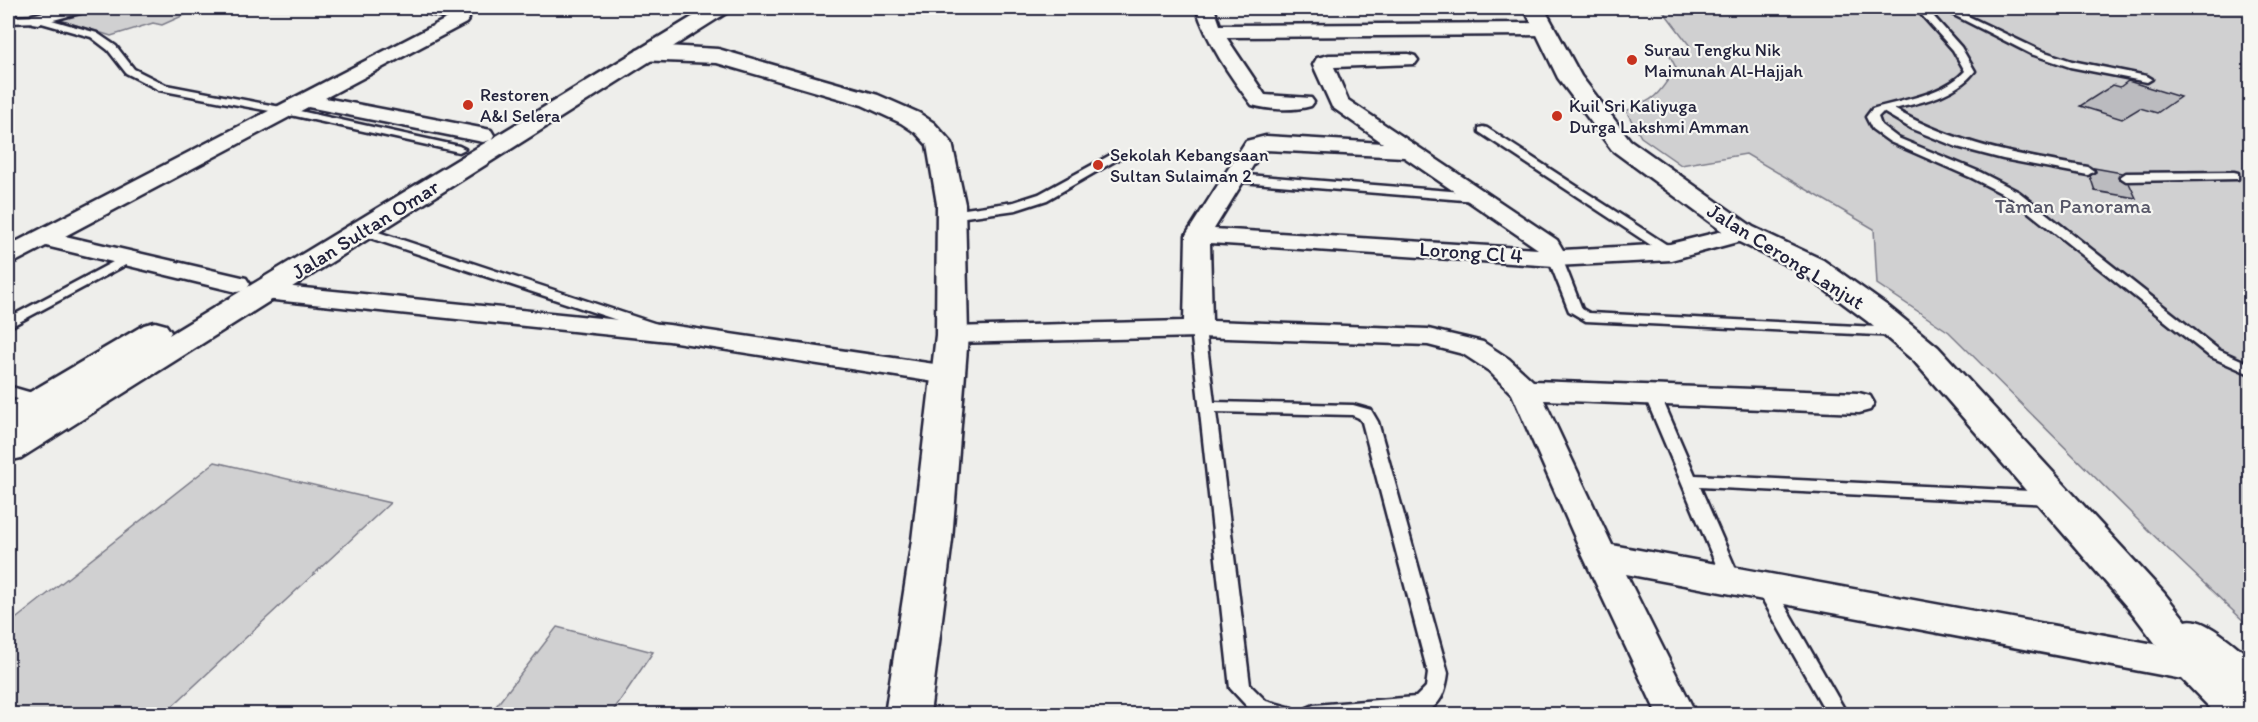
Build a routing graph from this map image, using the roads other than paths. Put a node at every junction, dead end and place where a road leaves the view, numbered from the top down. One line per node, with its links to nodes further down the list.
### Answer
1 (78, 8): 8 (street)
2 (428, 8): 16 (street)
3 (721, 8): 9 (street, Jalan Sultan Omar)
4 (1205, 8): 11 (street)
5 (1922, 8): 18 (lane)
6 (1945, 8): 15 (lane)
7 (1539, 18): 11 (street); 31 (street, Jalan Cerong Lanjut)
8 (38, 19): 10 (lane); 19 (lane)
9 (690, 19): 12 (street, Jalan Sultan Omar); 13 (street); 21 (street)
10 (8, 20)
11 (1213, 31): 17 (street)
12 (645, 56): 13 (street); 30 (street, Jalan Sultan Omar)
13 (718, 56): 29 (street)
14 (1408, 60): 22 (street)
15 (2147, 79)
16 (305, 100): 19 (street); 21 (street)
17 (1304, 102)
18 (1885, 109): 24 (lane); 45 (lane)
19 (286, 111): 21 (lane); 33 (street)
20 (1484, 130): 34 (lane)
21 (471, 142): 38 (street)
22 (1408, 151): 27 (street); 28 (street)
23 (1116, 156): 29 (lane)
24 (2088, 171)
25 (2234, 176): 26 (lane)
26 (2126, 177)
27 (1233, 178): 28 (lane); 32 (street)
28 (1476, 197): 37 (street)
29 (951, 215): 44 (street)
30 (363, 231): 39 (street, Jalan Sultan Omar); 43 (lane)
31 (1743, 233): 34 (street, Lorong Cl 4); 42 (street, Jalan Cerong Lanjut)
32 (1198, 235): 37 (street, Lorong Cl 4); 41 (street)
33 (44, 238): 35 (street); 36 (street)
34 (1671, 252): 37 (street, Lorong Cl 4)
35 (8, 256)
36 (128, 258): 38 (street); 40 (lane)
37 (1555, 258): 42 (lane)
38 (237, 284): 50 (street)
39 (264, 292): 43 (street); 54 (street, Jalan Sultan Omar)
40 (8, 324)
41 (1198, 329): 44 (street); 47 (street); 52 (lane)
42 (1900, 332): 56 (street, Jalan Cerong Lanjut)
43 (669, 333): 46 (street)
44 (952, 335): 46 (street)
45 (2250, 369)
46 (948, 375): 62 (street)
47 (1525, 390): 49 (street); 57 (street)
48 (8, 391): 50 (lane)
49 (1652, 394): 51 (street); 55 (lane)
50 (40, 401): 53 (street)
51 (1859, 404)
52 (1207, 407): 63 (lane); 64 (lane)
53 (8, 420)
54 (8, 449)
55 (1690, 481): 56 (lane); 58 (lane)
56 (2053, 498): 59 (street, Jalan Cerong Lanjut)
57 (1600, 556): 58 (street); 65 (street)
58 (1748, 584): 60 (street); 66 (lane)
59 (2149, 604): 60 (street, Jalan Cerong Lanjut); 61 (street, Jalan Cerong Lanjut)
60 (2198, 667): 67 (street, Jalan Cerong Lanjut)
61 (2250, 681)
62 (908, 714)
63 (1285, 714)
64 (1314, 714)
65 (1676, 714)
66 (1837, 714)
67 (2244, 714)

